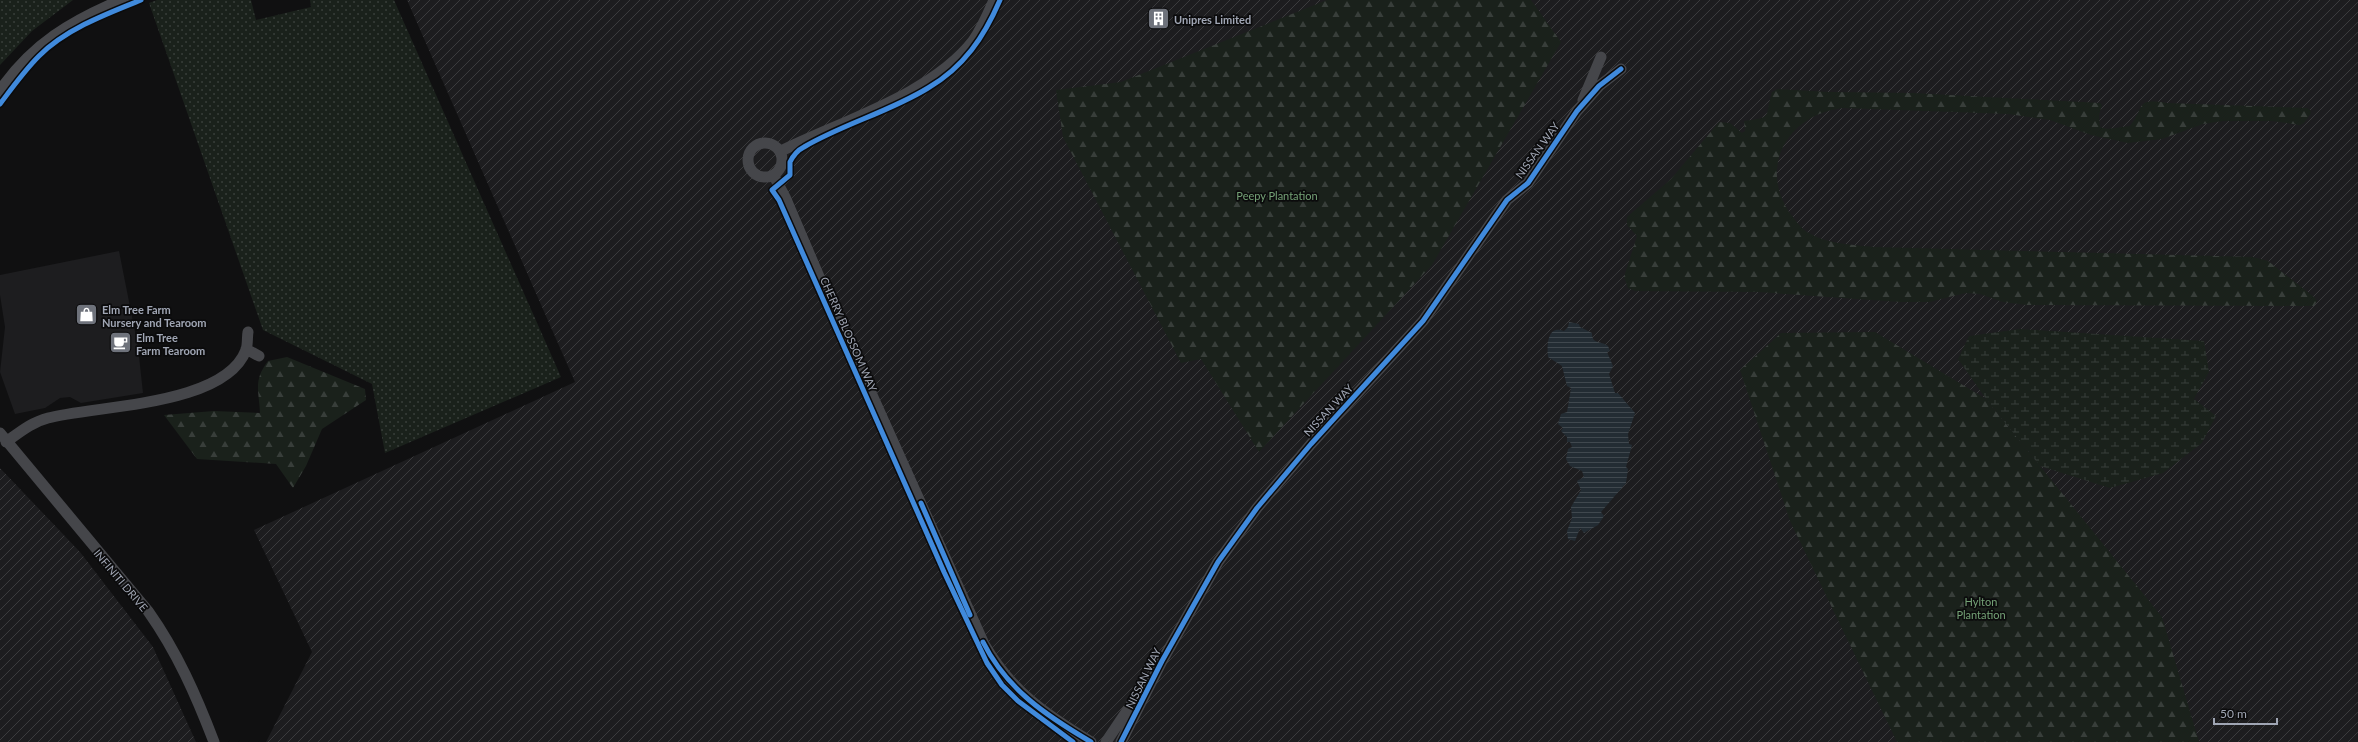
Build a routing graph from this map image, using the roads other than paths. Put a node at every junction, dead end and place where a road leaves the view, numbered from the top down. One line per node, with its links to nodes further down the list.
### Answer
1 (125, 0): 5 (main road)
2 (994, 0): 7 (street)
3 (1601, 56): 6 (street)
4 (1621, 69): 6 (street)
5 (0, 93)
6 (1577, 111): 13 (street, NISSAN WAY)
7 (781, 151): 8 (street); 8 (street)
8 (774, 176): 15 (street, CHERRY BLOSSOM WAY)
9 (248, 332): 10 (street)
10 (246, 349): 11 (street); 12 (street)
11 (259, 356)
12 (2, 436): 14 (street, INFINITI DRIVE)
13 (1162, 661): 16 (street, NISSAN WAY); 17 (street, NISSAN WAY)
14 (214, 742)
15 (1091, 742)
16 (1106, 742)
17 (1122, 742)

